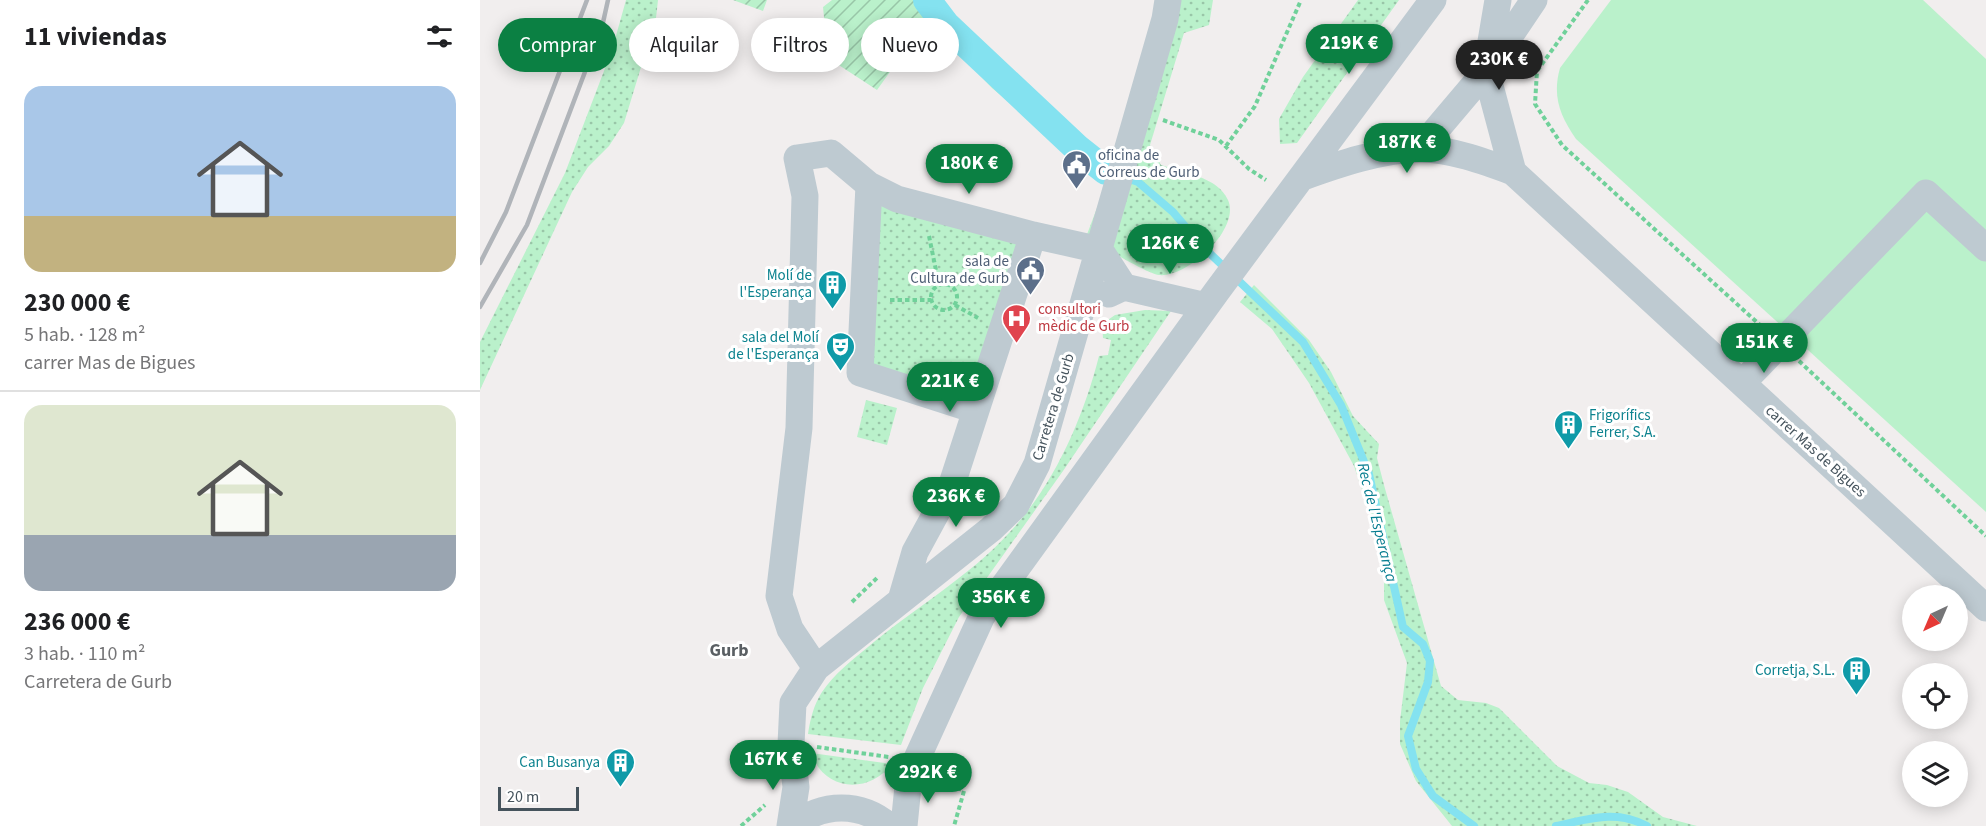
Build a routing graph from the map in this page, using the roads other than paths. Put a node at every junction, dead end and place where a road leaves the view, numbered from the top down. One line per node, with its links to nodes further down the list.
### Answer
1 (1168, 0): 12 (street, Carretera de Gurb)
2 (1433, 0): 9 (street)
3 (1498, 0): 5 (street)
4 (1534, 0): 5 (street)
5 (1486, 71): 6 (street); 7 (street)
6 (1420, 149): 7 (street, carrer Mas de Bigues); 9 (street, carrer Mas de Bigues)
7 (1513, 172): 16 (street, carrer Mas de Bigues)
8 (869, 185): 10 (street); 17 (street); 20 (street)
9 (1296, 187): 14 (street)
10 (1033, 236): 12 (street); 17 (street)
11 (1986, 248): 16 (street)
12 (1100, 250): 13 (street); 15 (street, Carretera de Gurb)
13 (1124, 287): 14 (street); 15 (street)
14 (1211, 298): 22 (street)
15 (1083, 306): 18 (street, Carretera de Gurb)
16 (1742, 383): 19 (street, carrer Mas de Bigues)
17 (975, 410): 18 (street)
18 (901, 600): 20 (street, Carretera de Gurb)
19 (1986, 608)
20 (816, 668): 21 (street, Carretera de Gurb)
21 (801, 752): 23 (street); 24 (street, Carretera de Gurb)
22 (903, 767): 23 (street); 26 (street)
23 (850, 809): 24 (street); 25 (street)
24 (792, 826)
25 (889, 826)
26 (904, 826)

